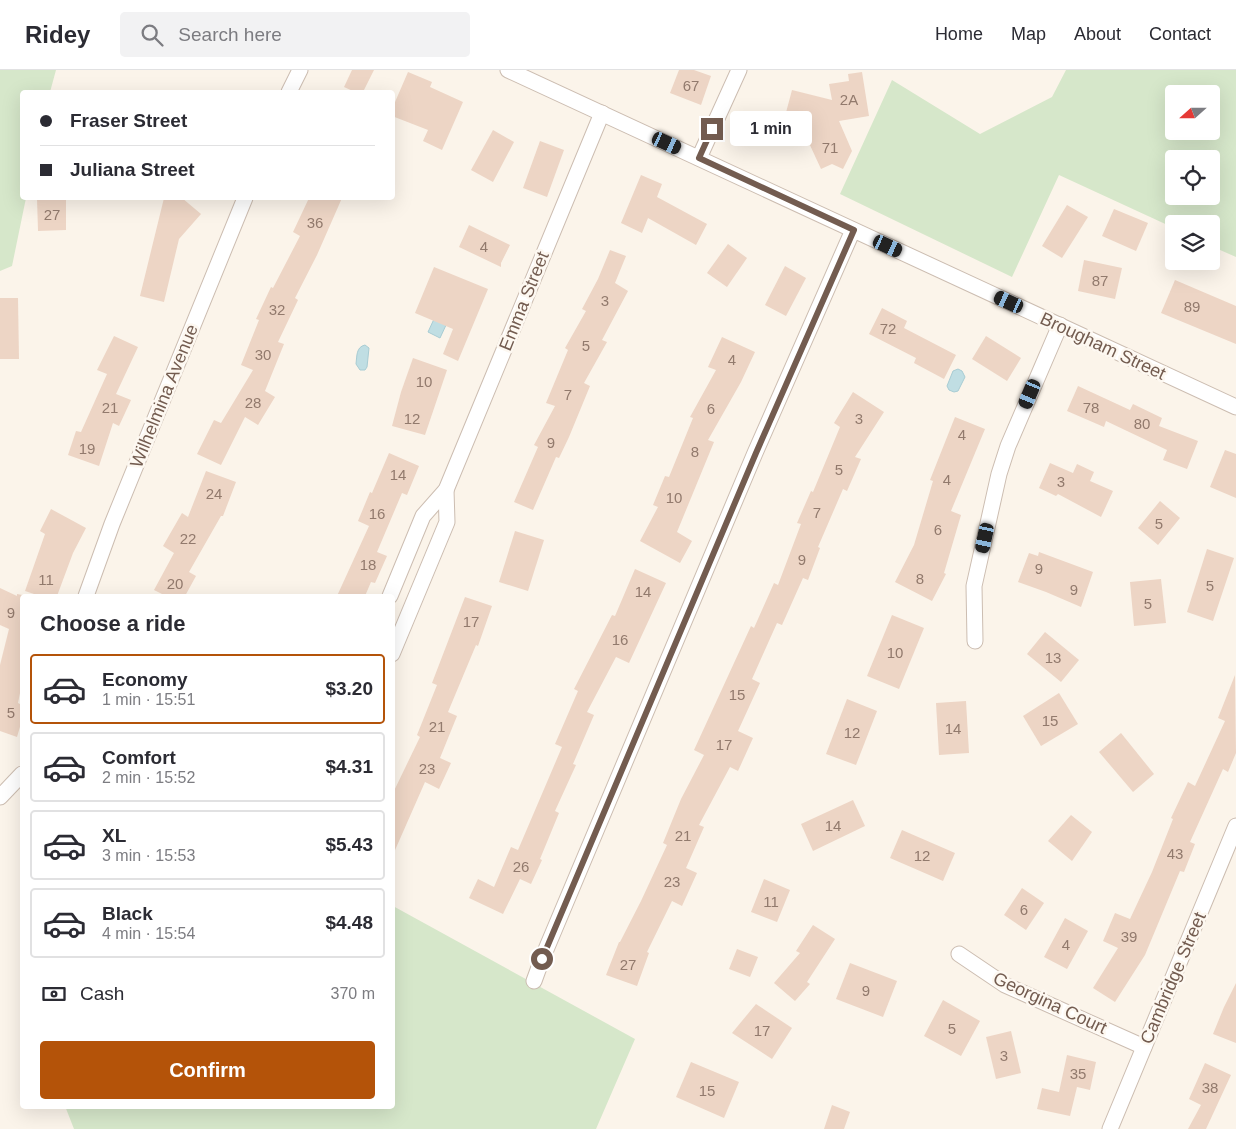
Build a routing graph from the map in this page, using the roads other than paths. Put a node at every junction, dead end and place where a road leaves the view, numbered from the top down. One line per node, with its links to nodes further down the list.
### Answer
1 (300, 70): 4 (street)
2 (508, 70): 5 (street, Brougham Street)
3 (739, 70): 6 (street)
4 (290, 90)
5 (602, 113): 6 (street, Brougham Street); 11 (street, Emma Street)
6 (699, 158): 8 (street, Brougham Street)
7 (244, 200): 12 (street, Wilhelmina Avenue)
8 (854, 230): 9 (street, Brougham Street); 20 (street)
9 (1060, 326): 10 (street, Brougham Street); 14 (street)
10 (1236, 407)
11 (446, 490): 13 (street, Emma Street); 15 (street, Emma Street)
12 (87, 594)
13 (391, 594)
14 (975, 641)
15 (395, 647)
16 (20, 776): 17 (street)
17 (0, 797)
18 (1236, 826): 21 (street, Cambridge Street)
19 (959, 954): 21 (street, Georgina Court)
20 (534, 980)
21 (1144, 1047): 22 (street, Cambridge Street)
22 (1110, 1129)

